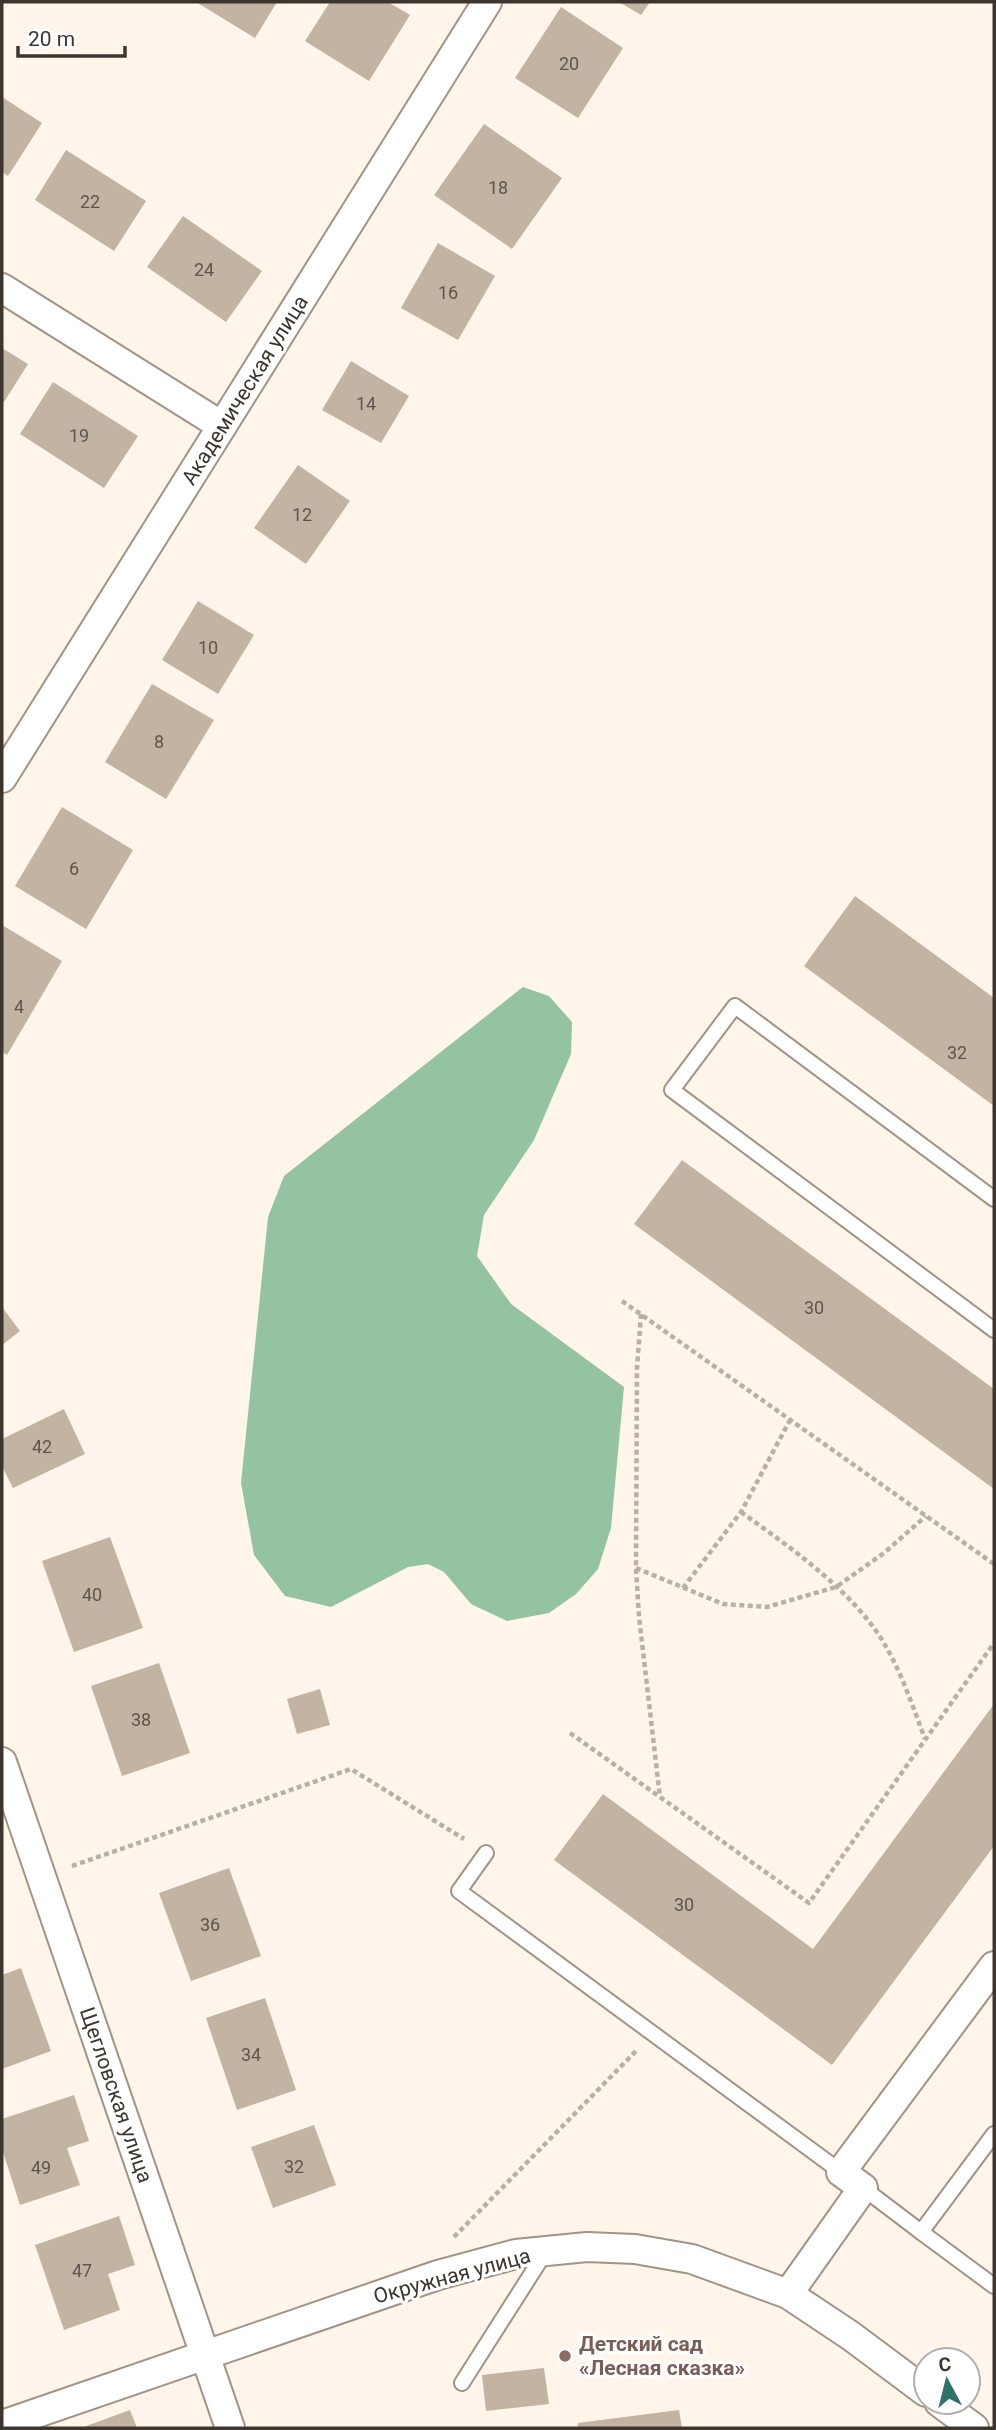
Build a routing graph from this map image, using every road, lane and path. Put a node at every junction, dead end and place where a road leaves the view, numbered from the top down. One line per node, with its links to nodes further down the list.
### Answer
1 (487, 2): 3 (street, Академическая улица)
2 (2, 288): 3 (street)
3 (222, 426): 4 (street, Академическая улица)
4 (2, 778)
5 (994, 1199): 8 (lane)
6 (622, 1301): 7 (path)
7 (641, 1314): 9 (path); 13 (path)
8 (994, 1330)
9 (790, 1420): 10 (path); 11 (path)
10 (741, 1512): 14 (path); 15 (path)
11 (926, 1516): 12 (path); 14 (path)
12 (994, 1564)
13 (636, 1568): 15 (path); 20 (path)
14 (836, 1587): 15 (path); 18 (path)
15 (683, 1588)
16 (994, 1643): 18 (path)
17 (570, 1733): 20 (path)
18 (925, 1740): 20 (path)
19 (2, 1762): 22 (street, Щегловская улица)
20 (660, 1797)
21 (486, 1853): 22 (path); 24 (lane)
22 (41, 1876): 32 (street, Щегловская улица)
23 (994, 1966): 26 (street)
24 (653, 2034): 26 (lane); 28 (path)
25 (994, 2134): 27 (lane)
26 (852, 2180): 27 (lane); 31 (street)
27 (921, 2232): 30 (lane)
28 (453, 2237)
29 (546, 2251): 31 (street, Окружная улица); 32 (street, Окружная улица); 34 (lane)
30 (994, 2286)
31 (788, 2294): 33 (street, Окружная улица)
32 (205, 2355): 36 (street, Окружная улица); 37 (street, Щегловская улица)
33 (912, 2382)
34 (462, 2383)
35 (958, 2416): 38 (street)
36 (2, 2425)
37 (230, 2428)
38 (974, 2428)

